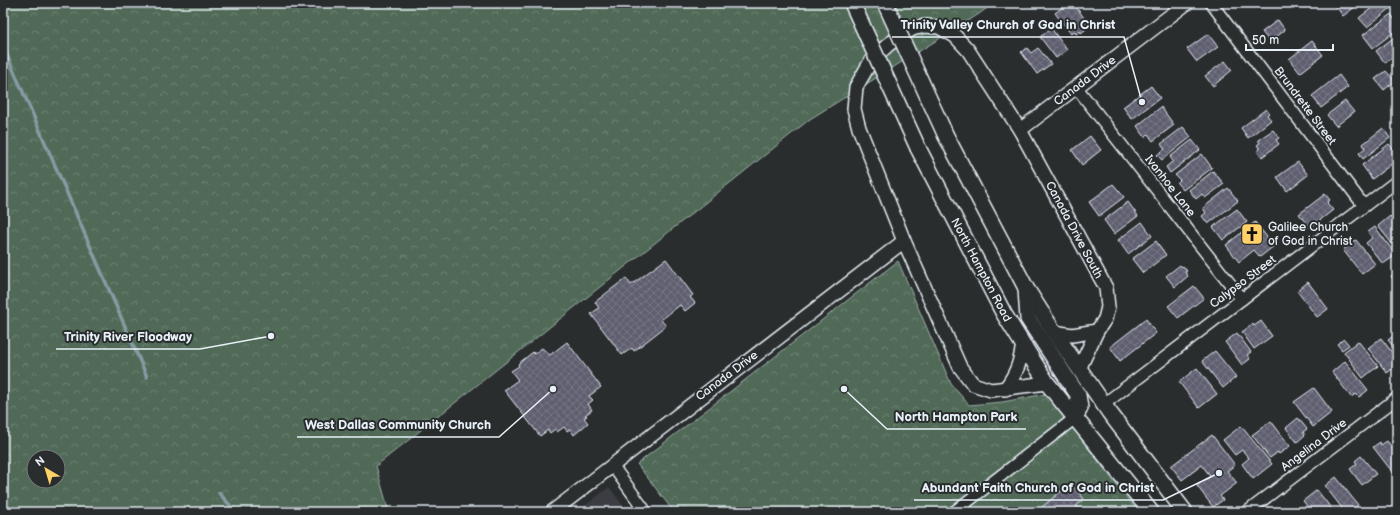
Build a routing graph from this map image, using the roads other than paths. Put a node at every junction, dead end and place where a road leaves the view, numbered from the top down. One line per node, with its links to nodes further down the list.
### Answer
1 (852, 3): 14 (main road, North Hampton Road, bridge)
2 (885, 3): 10 (main road, bridge)
3 (1187, 3): 5 (street, Canada Drive)
4 (1211, 3): 8 (street, Brundrette Street)
5 (1077, 88): 6 (street, Canada Drive); 11 (street, Ivanhoe Lane)
6 (1020, 130): 9 (street, Canada Drive South); 13 (street, Canada Drive South)
7 (1397, 181): 8 (street, Calypso Street)
8 (1364, 206): 11 (street, Calypso Street)
9 (904, 241): 17 (street); 21 (street, Canada Drive)
10 (1026, 288): 12 (main road); 20 (main road)
11 (1242, 299): 19 (street, Calypso Street)
12 (1054, 332): 13 (street); 15 (main road)
13 (1097, 332): 15 (street, Canada Drive South)
14 (1023, 344): 16 (main road, North Hampton Road); 17 (street)
15 (1079, 369): 19 (main road)
16 (1047, 383): 17 (street); 20 (main road, North Hampton Road)
17 (1004, 388)
18 (1397, 398): 27 (street, Angelina Drive)
19 (1104, 404): 26 (main road)
20 (1075, 418): 24 (street); 25 (main road, North Hampton Road)
21 (612, 465): 22 (street, Canada Drive); 23 (street)
22 (552, 512)
23 (646, 512)
24 (954, 512)
25 (1151, 512)
26 (1185, 512)
27 (1247, 512)

